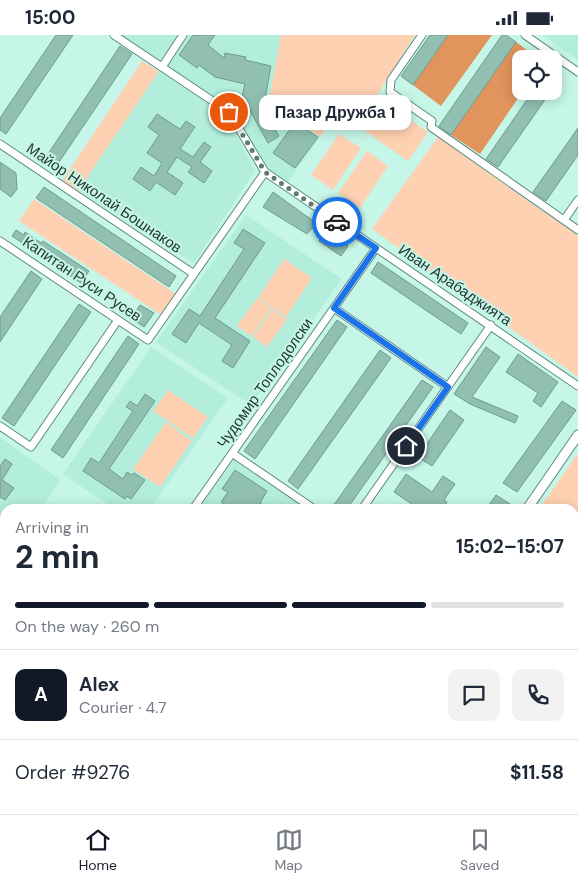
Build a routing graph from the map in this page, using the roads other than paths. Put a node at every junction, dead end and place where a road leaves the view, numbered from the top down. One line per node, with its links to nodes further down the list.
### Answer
1 (114, 35): 5 (street, Иван Арабаджията)
2 (183, 35): 5 (street)
3 (422, 35): 10 (street)
4 (525, 35): 6 (street)
5 (162, 67): 8 (street, Иван Арабаджията)
6 (578, 72)
7 (0, 144): 14 (street, Майор Николай Бошнаков)
8 (265, 172): 13 (street, Иван Арабаджията); 14 (street)
9 (578, 199): 10 (street)
10 (564, 220): 11 (street)
11 (578, 230)
12 (0, 241): 16 (street, Капитан Руси Русев)
13 (376, 248): 15 (street, Чудомир Топлодолски); 17 (street, Иван Арабаджията)
14 (194, 275): 16 (street, Капитан Руси Русев)
15 (334, 308): 19 (street); 22 (street, Чудомир Топлодолски)
16 (118, 320): 20 (street)
17 (491, 325): 18 (street, Иван Арабаджията); 19 (street)
18 (578, 386)
19 (448, 387): 25 (street)
20 (0, 426)
21 (578, 435): 26 (street)
22 (232, 453): 23 (street, Чудомир Топлодолски); 24 (street)
23 (196, 504)
24 (307, 504)
25 (366, 504)
26 (530, 504)

